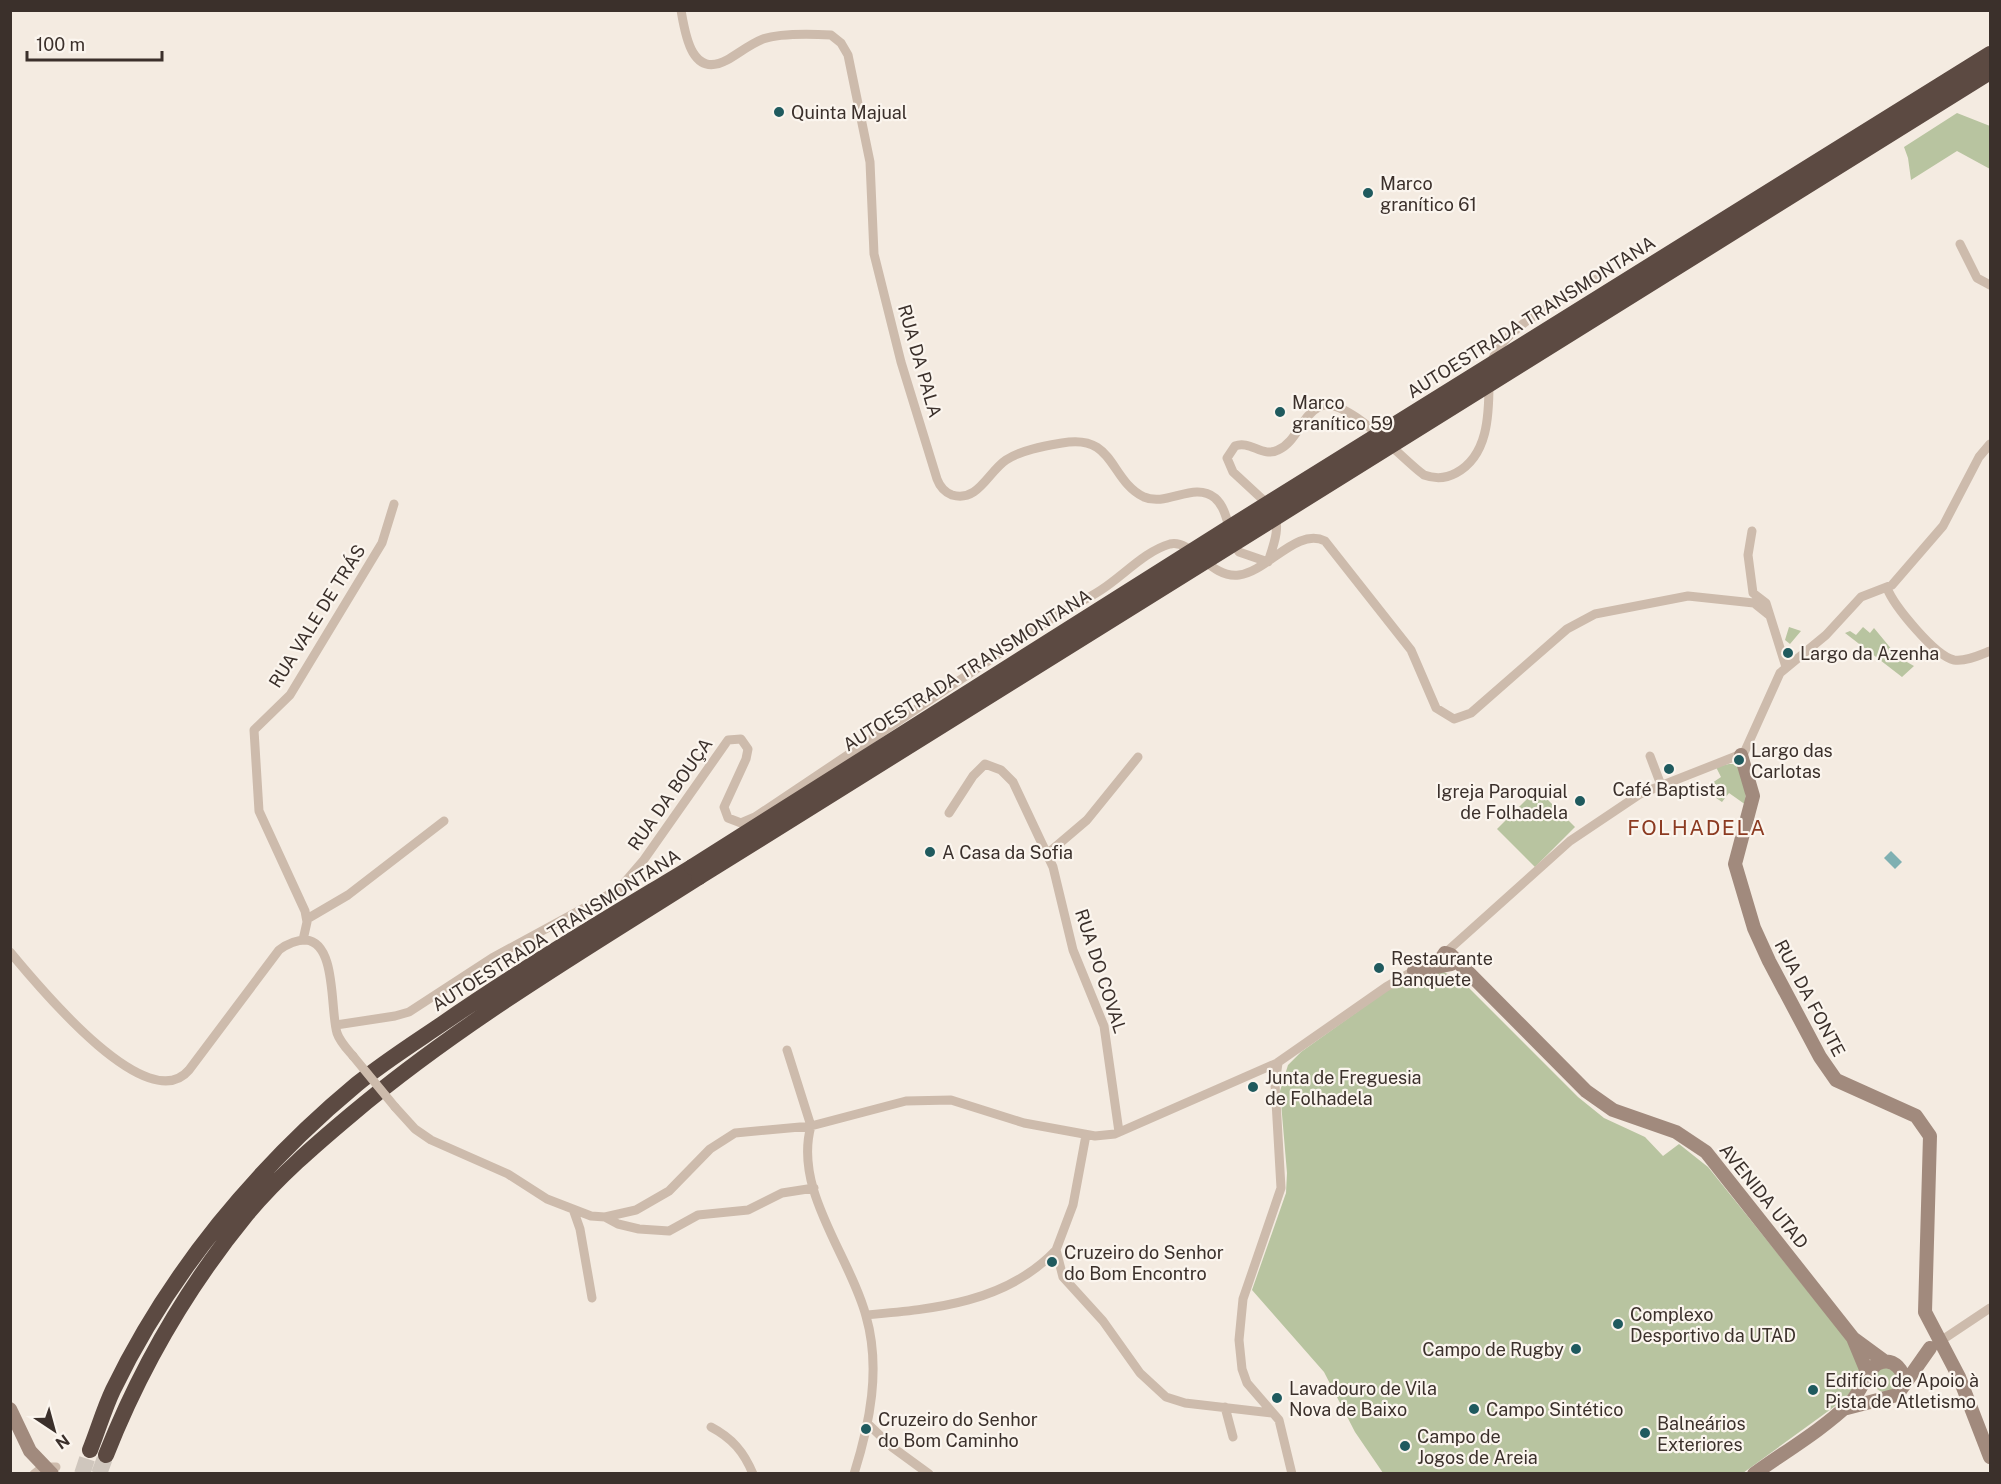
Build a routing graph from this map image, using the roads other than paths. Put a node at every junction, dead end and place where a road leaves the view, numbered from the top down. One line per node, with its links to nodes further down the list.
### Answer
1 (681, 10): 10 (street, RUA DA PALA)
2 (1990, 54): 22 (highway, AUTOESTRADA TRANSMONTANA, bridge)
3 (1990, 72): 22 (highway, AUTOESTRADA TRANSMONTANA, bridge)
4 (1960, 244): 6 (street)
5 (1605, 274): 10 (street)
6 (1990, 285)
7 (1990, 444): 11 (street)
8 (394, 504): 23 (street, RUA VALE DE TRÁS)
9 (1752, 531): 12 (street)
10 (1268, 562): 12 (street); 28 (street, RUA DA BOUÇA)
11 (1887, 588): 13 (street); 14 (street)
12 (1769, 615): 14 (street)
13 (1990, 651)
14 (1786, 667): 15 (street)
15 (1740, 755): 18 (street); 44 (street, RUA DA FONTE)
16 (1650, 756): 18 (street)
17 (1138, 757): 21 (street)
18 (1661, 785): 26 (street)
19 (949, 813): 21 (street, RUA DO COVAL)
20 (444, 821): 23 (street)
21 (1047, 854): 32 (street, RUA DO COVAL)
22 (695, 872): 57 (highway, AUTOESTRADA TRANSMONTANA)
23 (307, 919): 24 (street)
24 (303, 940): 25 (street); 28 (street)
25 (10, 952)
26 (1448, 954): 27 (street); 43 (street, AVENIDA UTAD)
27 (1414, 971): 30 (street)
28 (336, 1025): 35 (street, bridge)
29 (787, 1050): 31 (street)
30 (1278, 1063): 32 (street); 52 (street)
31 (811, 1126): 33 (street); 34 (street); 36 (street)
32 (1119, 1132): 33 (street)
33 (1086, 1135): 37 (street)
34 (814, 1188): 36 (street); 42 (street)
35 (573, 1209): 36 (street); 40 (street)
36 (605, 1217)
37 (1056, 1250): 38 (street); 39 (street)
38 (1036, 1268): 39 (street); 42 (street)
39 (1061, 1274): 49 (street)
40 (592, 1298)
41 (1990, 1308): 44 (street)
42 (866, 1315): 53 (street)
43 (1853, 1338): 45 (street, AVENIDA UTAD); 46 (street, AVENIDA UTAD)
44 (1934, 1345): 45 (street); 47 (street); 58 (street, RUA DA FONTE)
45 (1888, 1362): 46 (street); 47 (street, AVENIDA UTAD)
46 (1867, 1378): 48 (street, AVENIDA UTAD); 51 (street)
47 (1904, 1385): 48 (street)
48 (1886, 1399): 51 (street)
49 (1225, 1407): 52 (street); 56 (street)
50 (10, 1409): 55 (street)
51 (1842, 1410): 64 (street)
52 (1272, 1413): 63 (street)
53 (868, 1424): 61 (street); 62 (street)
54 (711, 1427): 60 (street)
55 (21, 1431): 59 (street); 59 (street)
56 (1233, 1437)
57 (98, 1452)
58 (1990, 1456)
59 (48, 1470)
60 (753, 1473)
61 (854, 1473)
62 (929, 1473)
63 (1292, 1473)
64 (1754, 1473)

